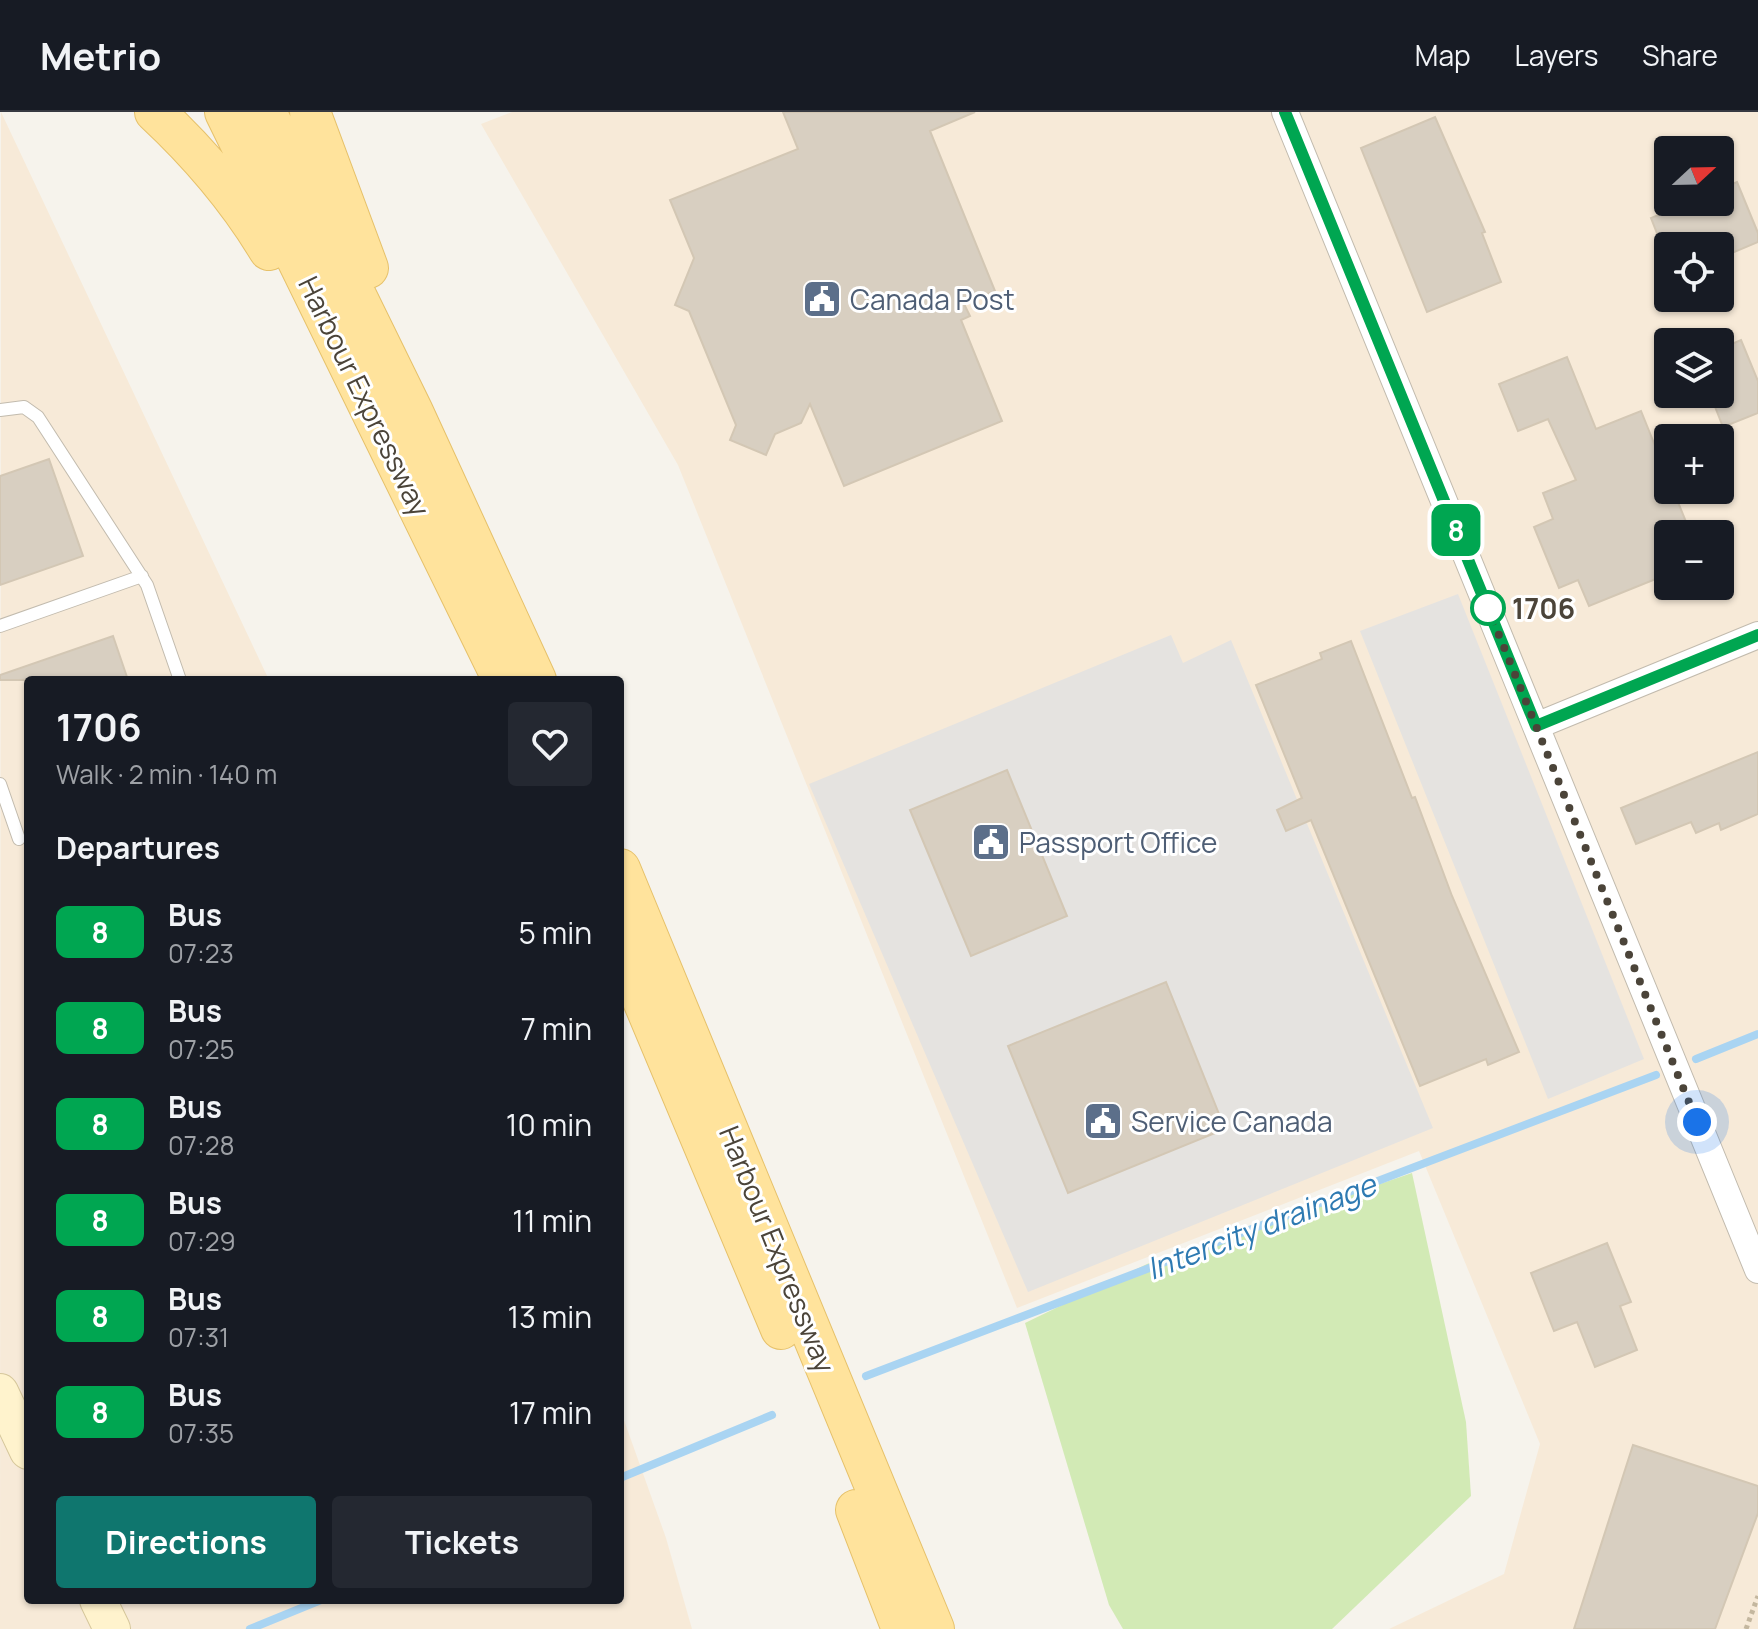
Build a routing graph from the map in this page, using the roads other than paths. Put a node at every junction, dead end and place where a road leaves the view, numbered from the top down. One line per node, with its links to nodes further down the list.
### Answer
1 (155, 112): 7 (main road)
2 (225, 112): 7 (main road, Harbour Expressway)
3 (266, 112): 8 (main road, Harbour Expressway)
4 (310, 112): 8 (main road)
5 (1285, 112): 15 (street)
6 (0, 410): 9 (lane)
7 (397, 460): 13 (main road, Harbour Expressway)
8 (460, 515): 14 (main road, Harbour Expressway)
9 (142, 576): 10 (lane); 12 (lane)
10 (0, 626)
11 (1758, 635): 15 (street)
12 (179, 676)
13 (501, 676)
14 (534, 676)
15 (1536, 726): 20 (street)
16 (0, 784): 17 (lane)
17 (19, 839)
18 (624, 879): 28 (main road, Harbour Expressway)
19 (624, 956): 23 (main road, Harbour Expressway)
20 (1758, 1270)
21 (0, 1392): 22 (street)
22 (24, 1443)
23 (847, 1489): 26 (main road); 27 (main road, Harbour Expressway)
24 (100, 1604): 25 (street)
25 (112, 1629)
26 (885, 1629)
27 (902, 1629)
28 (934, 1629)

